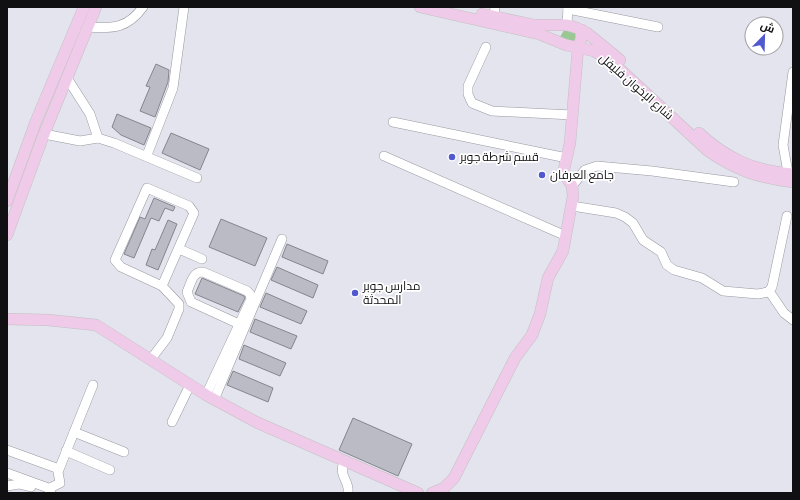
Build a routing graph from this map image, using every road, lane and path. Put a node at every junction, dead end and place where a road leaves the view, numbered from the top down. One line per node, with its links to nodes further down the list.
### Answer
1 (84, 7): 30 (main road)
2 (96, 7): 10 (main road)
3 (143, 7): 10 (street)
4 (184, 7): 23 (street)
5 (420, 7): 7 (main road, شارع الإخوان فليفل)
6 (568, 8): 9 (street); 11 (street)
7 (449, 9): 8 (main road, شارع الإخوان فليفل); 13 (main road, شارع الإخوان فليفل)
8 (495, 12): 9 (main road, شارع الإخوان فليفل)
9 (564, 25): 12 (main road, شارع الإخوان فليفل); 13 (main road)
10 (88, 27): 17 (main road)
11 (658, 27)
12 (582, 30): 15 (main road); 27 (main road, شارع الإخوان فليفل)
13 (555, 40): 15 (main road, شارع الإخوان فليفل)
14 (486, 47): 19 (street)
15 (578, 48): 19 (main road); 27 (main road, شارع الإخوان فليفل)
16 (793, 72): 18 (street)
17 (67, 78): 21 (main road); 22 (street)
18 (792, 87): 27 (street)
19 (572, 115): 25 (main road)
20 (393, 122): 25 (street)
21 (44, 134): 22 (street); 33 (main road)
22 (98, 138): 23 (street)
23 (147, 155): 26 (street)
24 (384, 156): 34 (street)
25 (567, 158): 29 (main road)
26 (197, 178)
27 (791, 178)
28 (734, 182): 29 (street)
29 (572, 186): 31 (main road)
30 (7, 201)
31 (572, 206): 34 (main road); 39 (street)
32 (787, 216): 39 (street)
33 (7, 235)
34 (566, 236): 60 (main road)
35 (282, 239): 46 (street)
36 (179, 249): 37 (street); 38 (street); 38 (street)
37 (202, 259)
38 (162, 286): 43 (street)
39 (769, 291): 41 (street)
40 (7, 319): 43 (main road)
41 (793, 320)
42 (239, 324): 42 (street); 46 (street)
43 (151, 359): 45 (main road)
44 (93, 384): 48 (street)
45 (190, 384): 46 (main road); 47 (street)
46 (210, 397): 52 (main road)
47 (172, 422)
48 (74, 432): 50 (street); 51 (street)
49 (7, 450): 53 (street)
50 (66, 451): 53 (street); 54 (street)
51 (124, 452)
52 (344, 462): 58 (street); 59 (main road)
53 (59, 469): 57 (street)
54 (110, 470)
55 (7, 473): 57 (street)
56 (7, 486): 57 (street)
57 (49, 492)
58 (348, 493)
59 (418, 493)
60 (432, 493)

